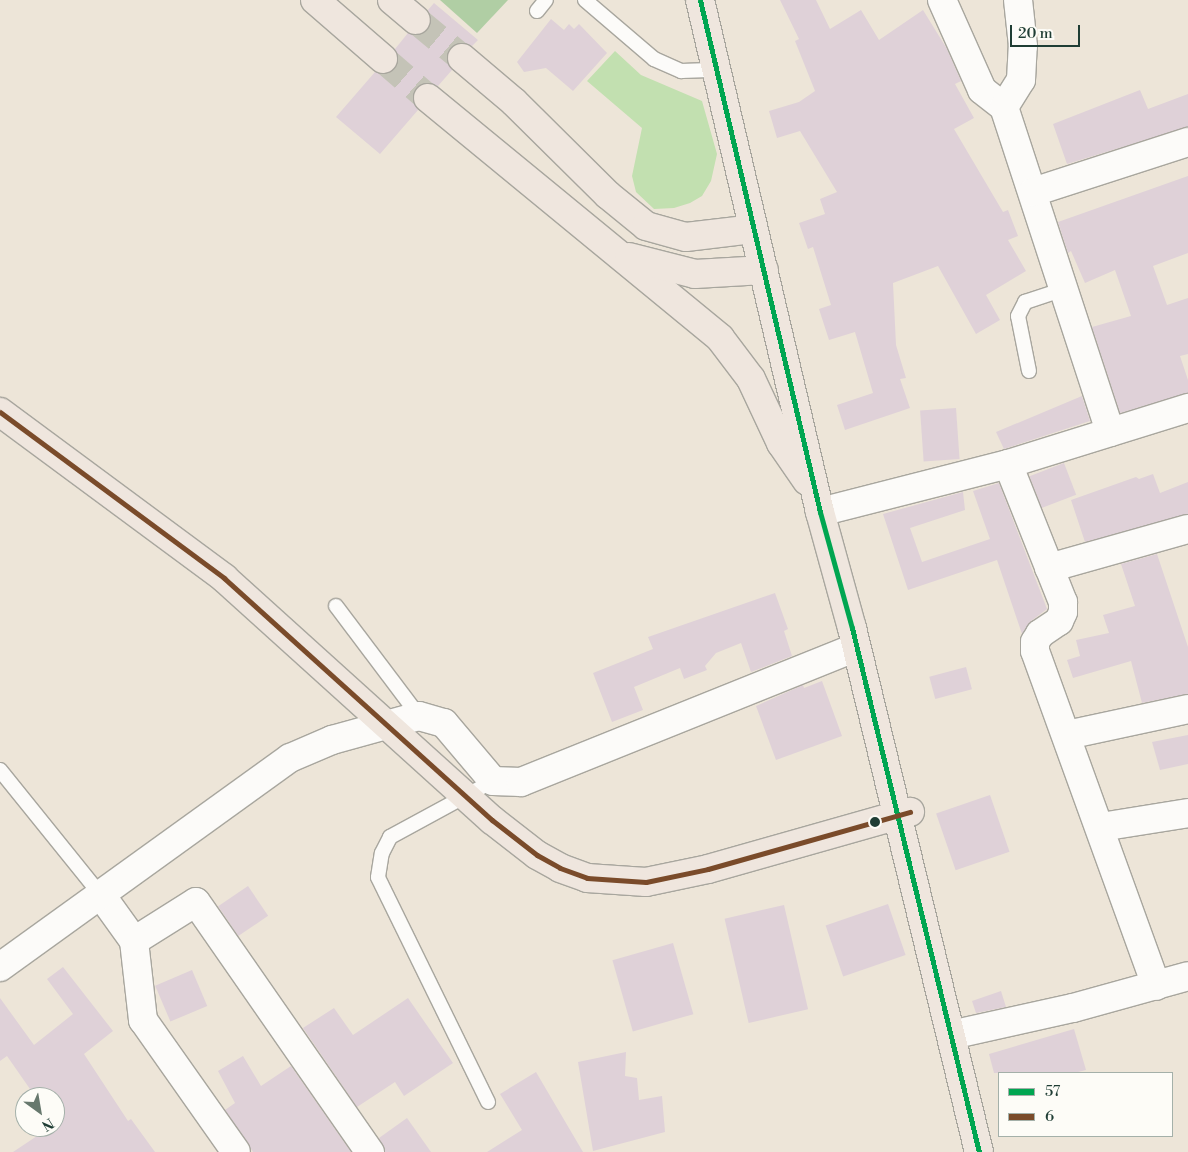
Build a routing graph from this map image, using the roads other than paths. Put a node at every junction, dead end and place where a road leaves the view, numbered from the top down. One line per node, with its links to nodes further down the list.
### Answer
1 (315, 0): 11 (main road)
2 (392, 0): 9 (main road)
3 (546, 0): 8 (lane)
4 (585, 0): 12 (lane)
5 (700, 0): 12 (main road)
6 (942, 0): 14 (street)
7 (1018, 0): 14 (street)
8 (537, 11)
9 (416, 20)
10 (462, 58): 17 (main road)
11 (383, 59)
12 (717, 70): 17 (main road)
13 (428, 98): 18 (main road)
14 (1004, 107): 16 (street)
15 (1188, 142): 16 (street)
16 (1033, 192): 20 (street)
17 (753, 229): 19 (main road)
18 (620, 255): 19 (main road); 26 (main road)
19 (764, 270): 26 (main road)
20 (1064, 289): 21 (lane); 24 (street)
21 (1030, 371)
22 (1188, 408): 24 (street)
23 (0, 412): 33 (main road)
24 (1110, 432): 25 (street)
25 (1008, 464): 26 (street); 28 (street)
26 (818, 504): 30 (main road)
27 (1188, 529): 28 (street)
28 (1049, 568): 34 (street)
29 (336, 606): 32 (lane)
30 (856, 647): 36 (street); 45 (main road)
31 (1188, 709): 34 (street)
32 (419, 716): 33 (street); 36 (street)
33 (384, 726): 37 (main road); 40 (street)
34 (1067, 735): 39 (street)
35 (0, 770): 40 (lane)
36 (493, 781): 46 (lane)
37 (910, 812)
38 (1188, 813): 39 (street)
39 (1101, 827): 44 (street)
40 (100, 895): 41 (street); 42 (street)
41 (134, 941): 47 (street); 48 (street)
42 (0, 967)
43 (1188, 976): 44 (street)
44 (1156, 986): 45 (street)
45 (951, 1035): 49 (main road)
46 (488, 1102)
47 (236, 1152)
48 (370, 1152)
49 (979, 1152)

